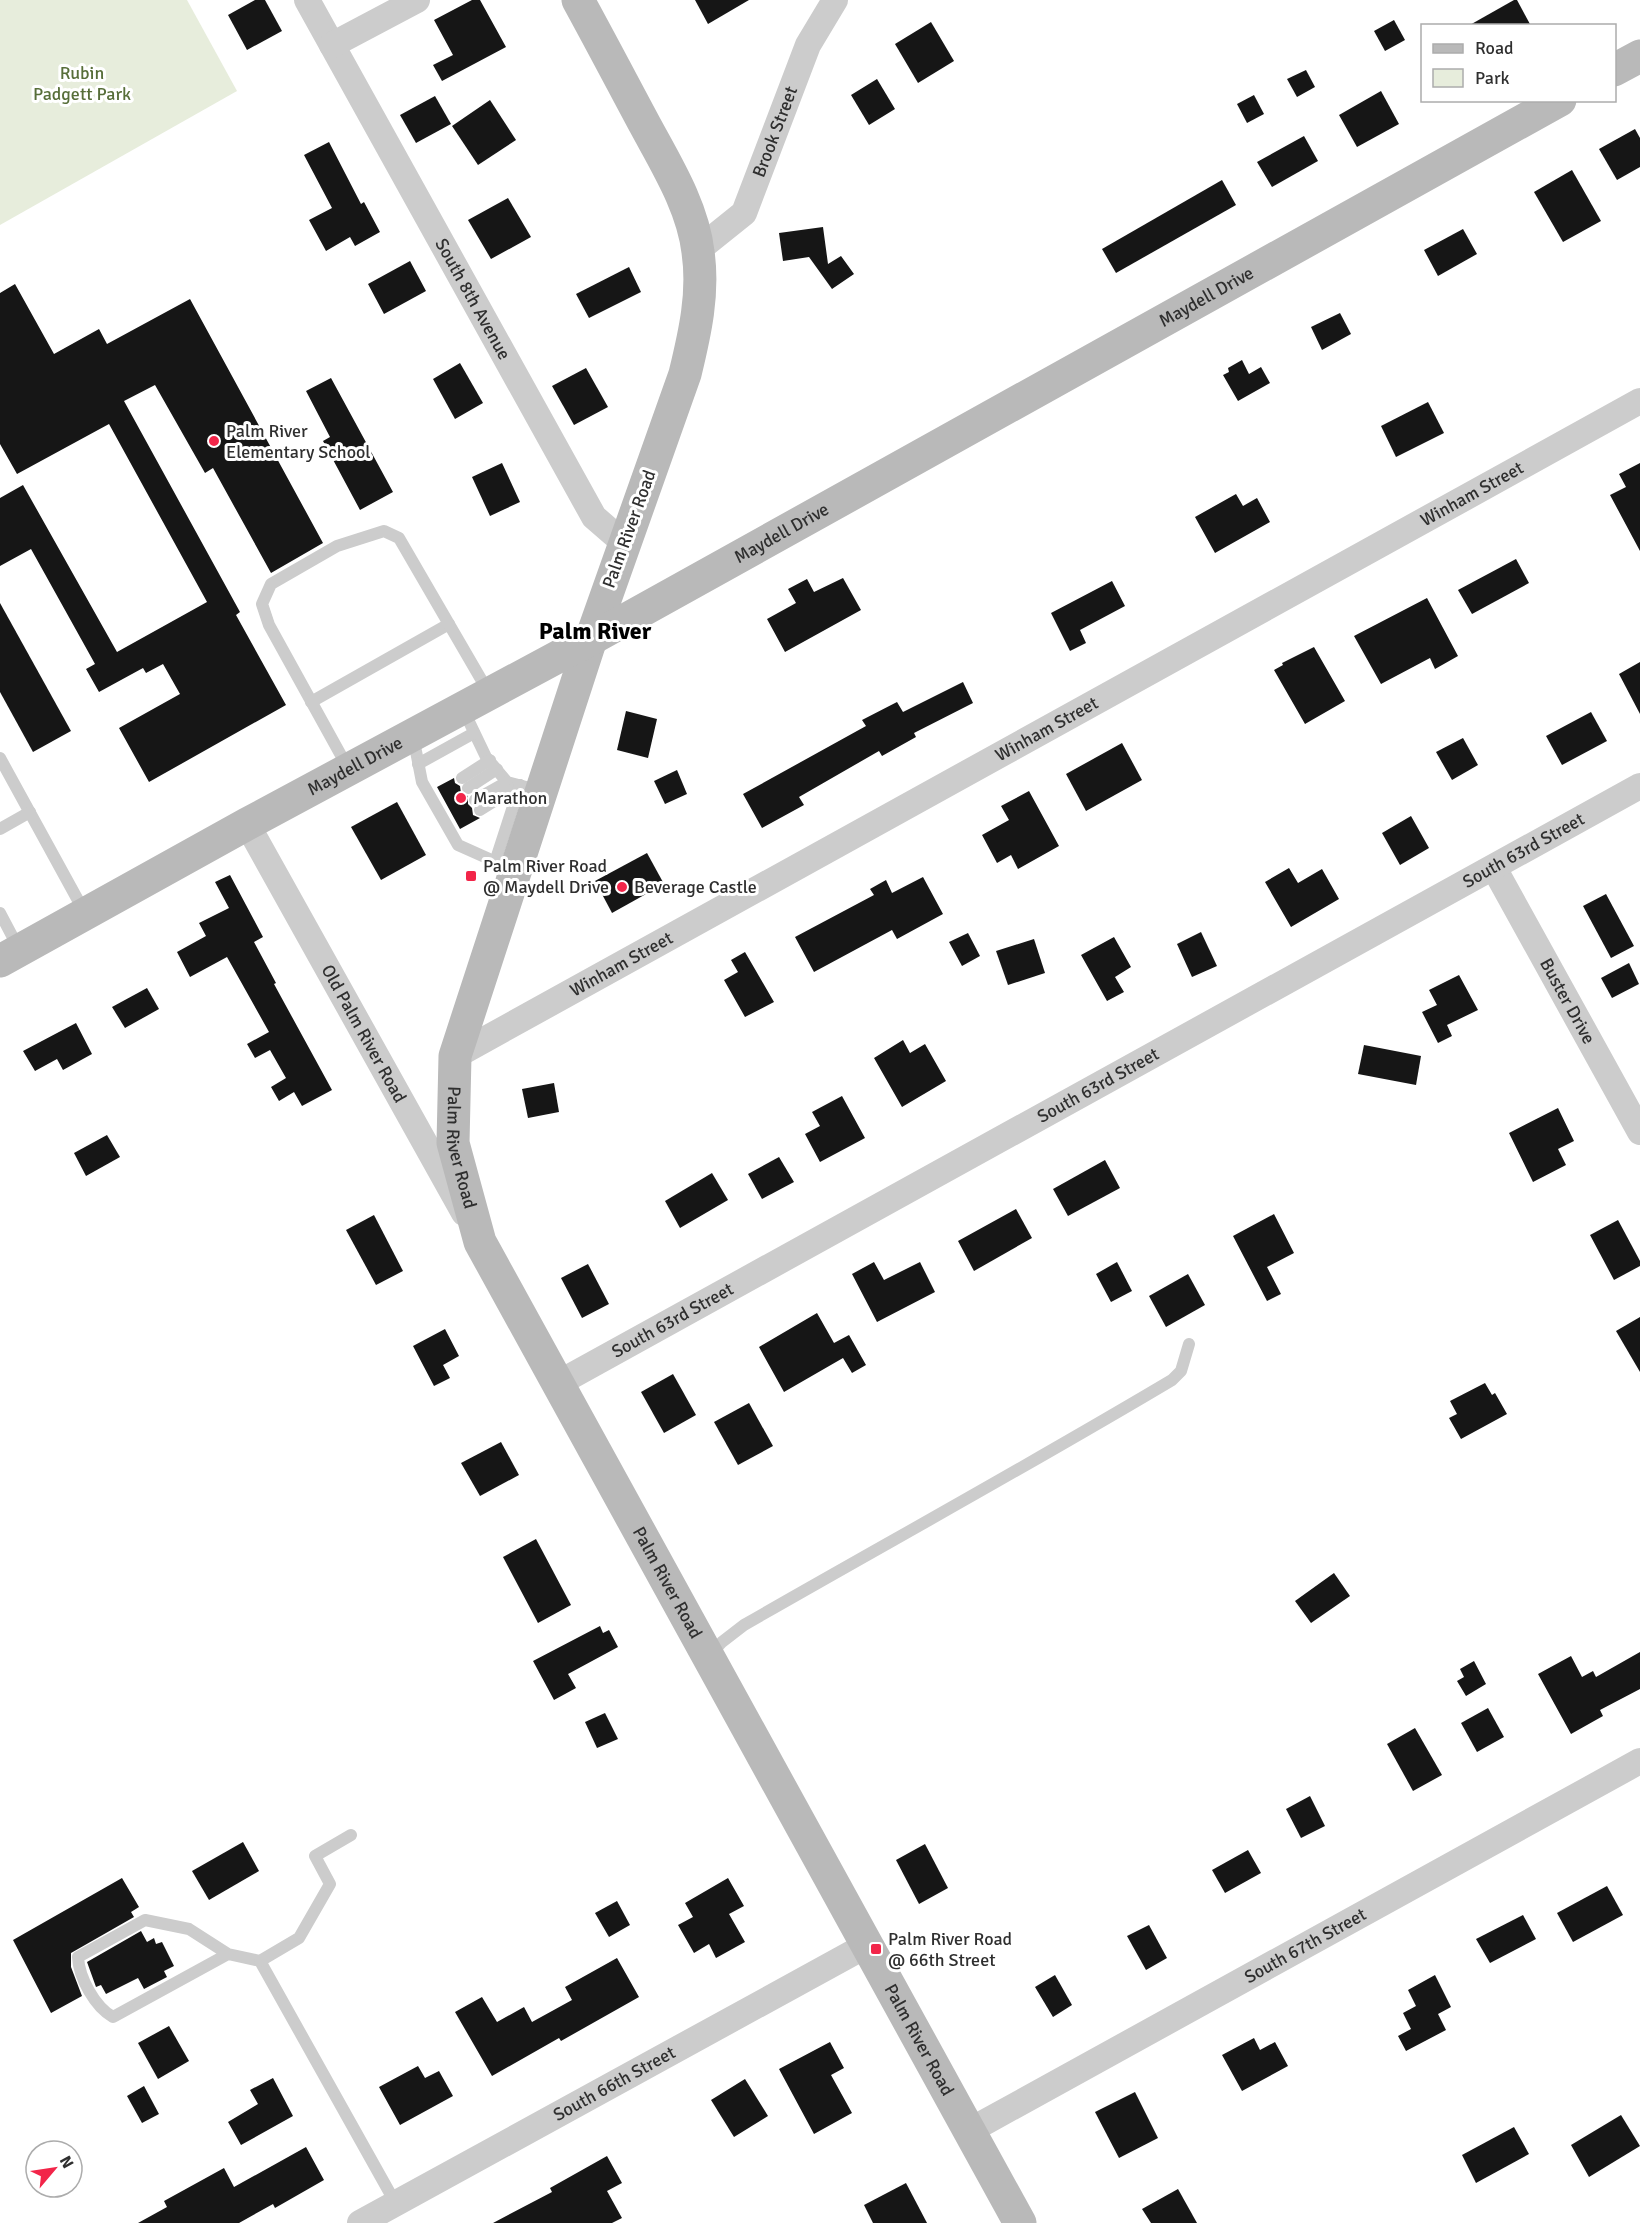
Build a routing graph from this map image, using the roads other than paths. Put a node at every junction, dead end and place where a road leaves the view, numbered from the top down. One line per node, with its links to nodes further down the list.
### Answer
1 (307, 0): 5 (street, South 8th Avenue)
2 (417, 0): 5 (street)
3 (578, 0): 9 (street, Palm River Road)
4 (835, 0): 9 (street, Brook Street)
5 (332, 45): 11 (street, South 8th Avenue)
6 (1640, 56): 7 (street)
7 (1616, 69)
8 (1556, 102): 13 (street, Maydell Drive)
9 (698, 250): 11 (street, Palm River Road)
10 (1640, 401): 32 (street, Winham Street)
11 (624, 543): 13 (street, Palm River Road)
12 (449, 624): 14 (lane); 14 (lane); 15 (lane)
13 (591, 639): 15 (street, Maydell Drive); 21 (street, Palm River Road)
14 (311, 702): 19 (lane)
15 (475, 711): 16 (street, Maydell Drive); 18 (lane)
16 (416, 749): 19 (street, Maydell Drive); 27 (lane)
17 (0, 758): 24 (lane)
18 (493, 765): 20 (lane); 21 (lane)
19 (349, 769): 25 (street, Maydell Drive)
20 (465, 783)
21 (523, 786): 23 (lane); 27 (street, Palm River Road)
22 (1640, 786): 28 (street, South 63rd Street)
23 (477, 805)
24 (30, 812): 26 (lane); 30 (lane)
25 (246, 824): 30 (street, Maydell Drive); 34 (street, Old Palm River Road)
26 (0, 828)
27 (505, 866): 32 (street, Palm River Road)
28 (1494, 868): 33 (street, Buster Drive); 36 (street, South 63rd Street)
29 (0, 913): 31 (lane)
30 (86, 914): 31 (street, Maydell Drive)
31 (10, 956)
32 (455, 1056): 34 (street, Palm River Road)
33 (1640, 1132)
34 (480, 1242): 36 (street, Palm River Road)
35 (1188, 1344): 37 (lane)
36 (557, 1384): 37 (street, Palm River Road)
37 (708, 1657): 40 (street, Palm River Road)
38 (1640, 1761): 43 (street, South 67th Street)
39 (351, 1835): 42 (lane)
40 (867, 1945): 43 (street, Palm River Road); 44 (street, South 66th Street)
41 (228, 1954): 41 (lane); 42 (lane)
42 (260, 1960): 44 (lane)
43 (969, 2131): 46 (street, Palm River Road)
44 (396, 2204): 45 (street, South 66th Street)
45 (360, 2223)
46 (1020, 2223)

